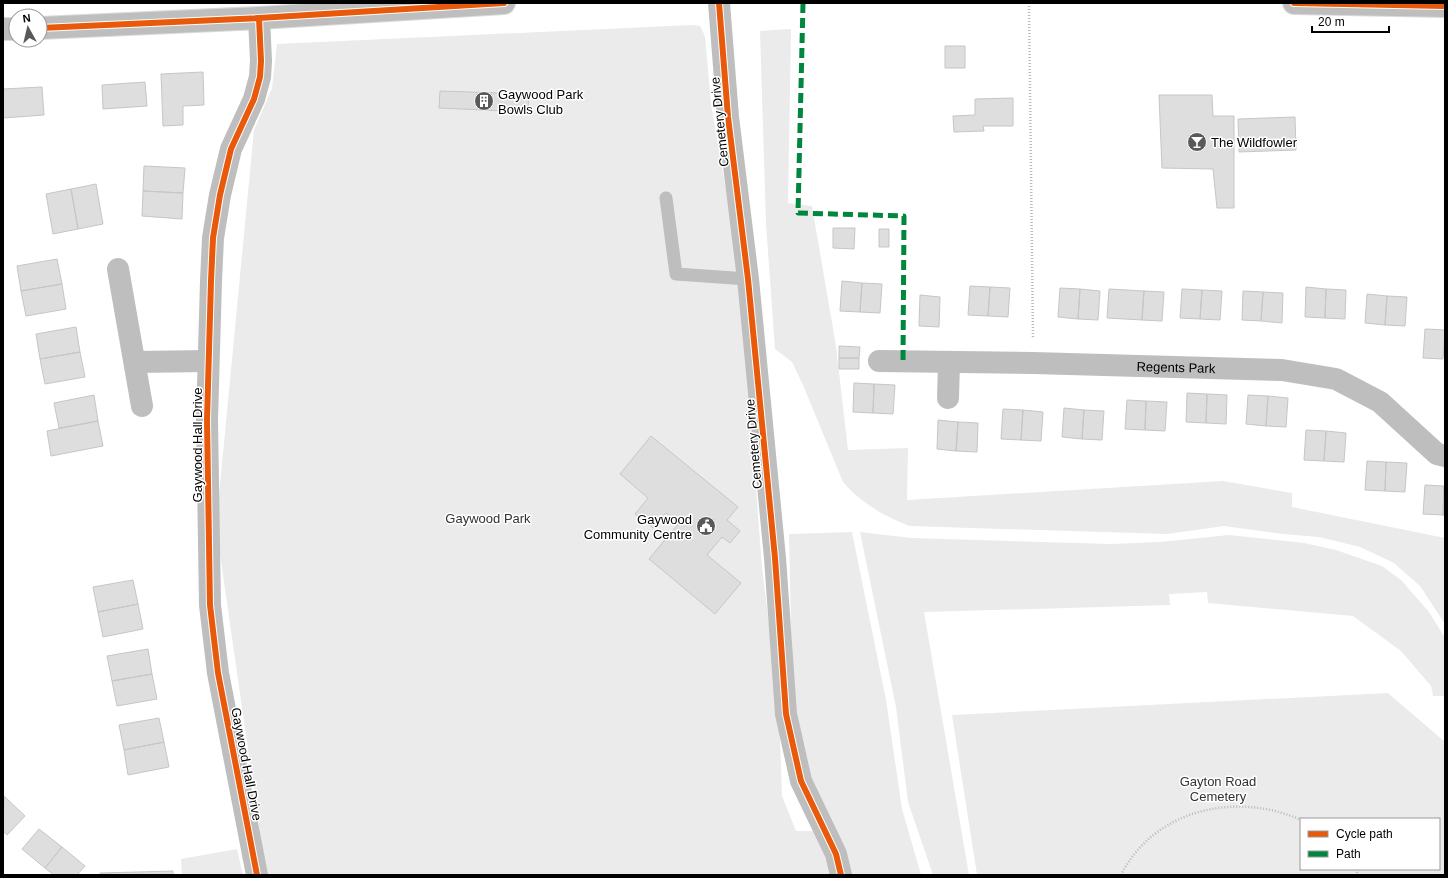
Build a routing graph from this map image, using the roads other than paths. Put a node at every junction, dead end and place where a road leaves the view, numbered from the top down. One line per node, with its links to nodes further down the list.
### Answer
1 (504, 3): 5 (street)
2 (720, 3): 9 (street, Cemetery Drive)
3 (1294, 3): 4 (street)
4 (1445, 6)
5 (259, 18): 6 (street); 10 (street, Gaywood Hall Drive)
6 (48, 28)
7 (666, 198): 9 (lane)
8 (118, 269): 12 (street)
9 (748, 279): 18 (street, Cemetery Drive)
10 (208, 361): 12 (street); 17 (street, Gaywood Hall Drive)
11 (879, 361): 13 (street, Regents Park)
12 (135, 362): 15 (street)
13 (949, 363): 14 (street); 16 (street, Regents Park)
14 (948, 398)
15 (142, 406)
16 (1445, 456)
17 (257, 875)
18 (841, 875)

